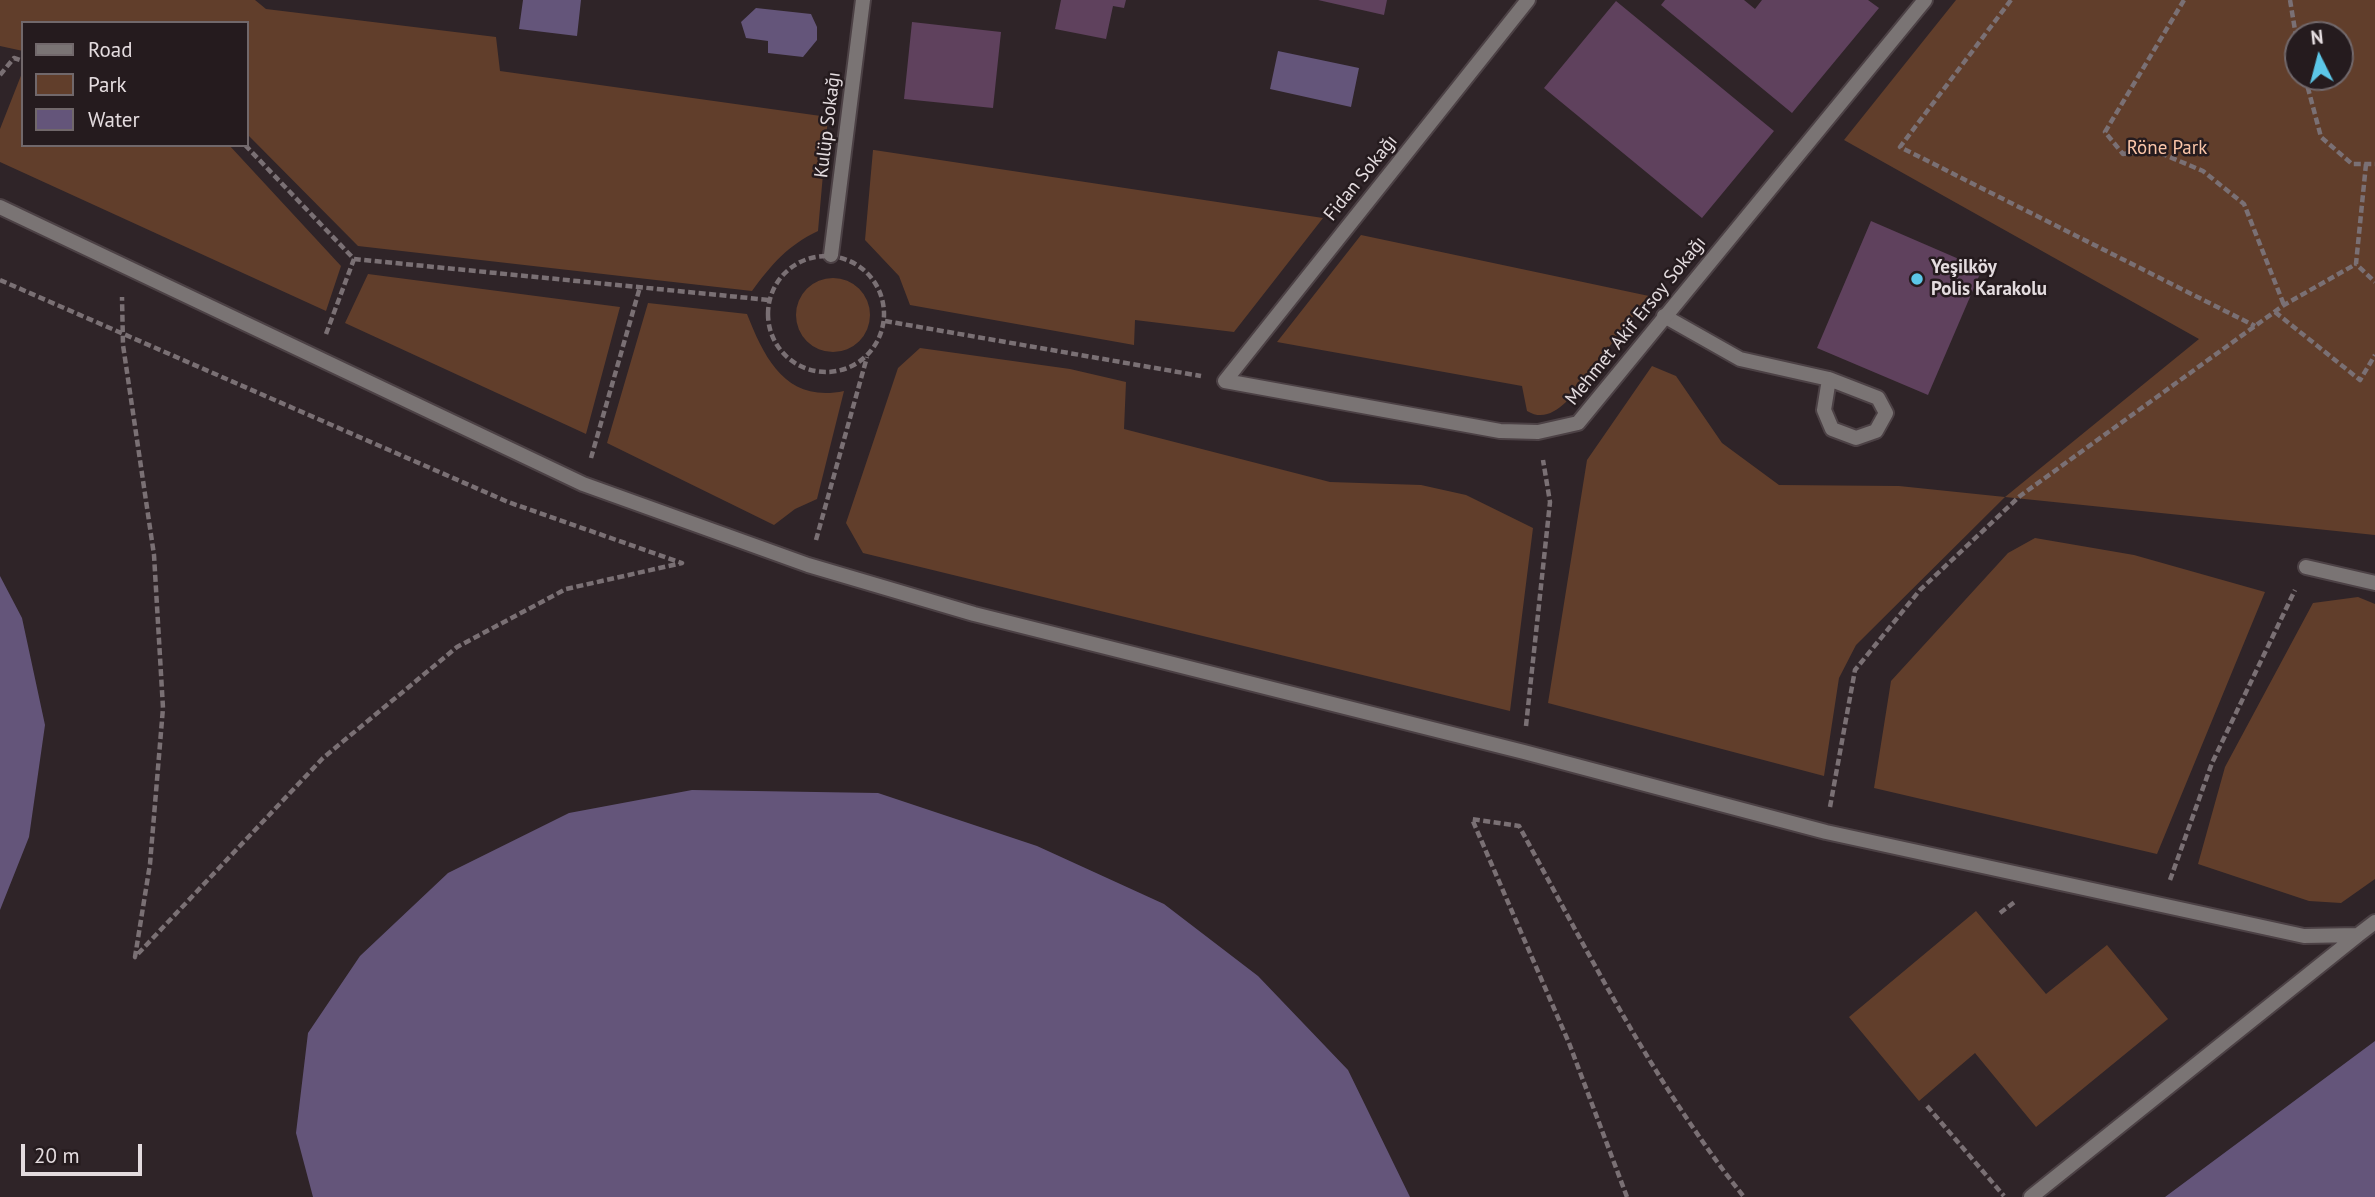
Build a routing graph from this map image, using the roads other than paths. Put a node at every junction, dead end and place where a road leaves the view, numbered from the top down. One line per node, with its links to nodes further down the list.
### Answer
1 (863, 0): 5 (street, Kulüp Sokağı)
2 (1528, 0): 8 (street, Fidan Sokağı)
3 (1925, 0): 6 (street, Mehmet Akif Ersoy Sokağı)
4 (0, 206): 12 (street)
5 (831, 255)
6 (1664, 316): 7 (street); 8 (street, Mehmet Akif Ersoy Sokağı)
7 (1829, 379): 7 (street)
8 (1225, 381)
9 (2306, 567): 10 (street)
10 (2375, 583)
11 (2375, 922): 12 (street)
12 (2358, 935): 13 (street)
13 (2031, 1197)

